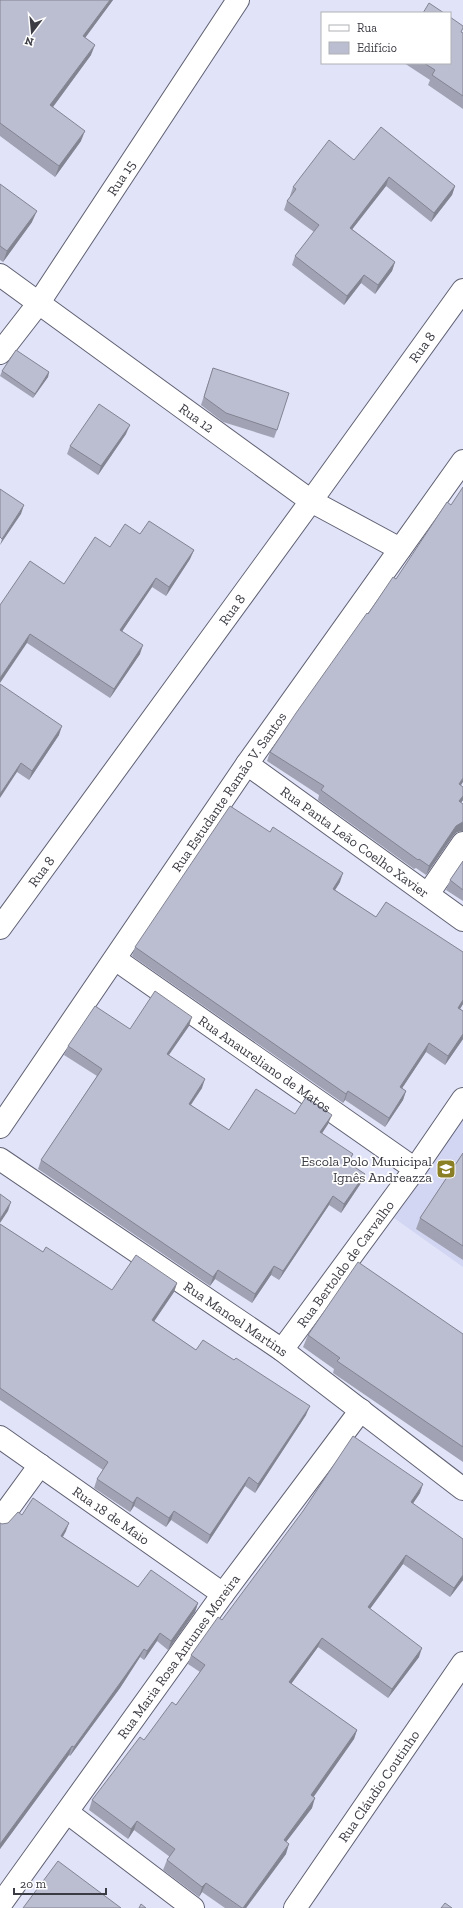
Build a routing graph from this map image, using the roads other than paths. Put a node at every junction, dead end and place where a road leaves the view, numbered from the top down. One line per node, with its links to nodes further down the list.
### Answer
1 (238, 0): 4 (street, Rua 15)
2 (0, 275): 4 (street, Rua 12)
3 (463, 290): 7 (street, Rua 8)
4 (38, 304): 5 (street, Rua 15); 7 (street, Rua 12)
5 (0, 354)
6 (463, 461): 8 (street, Rua Estudante Ramão V. Santos)
7 (312, 501): 8 (street, Rua 12); 12 (street, Rua 8)
8 (400, 549): 9 (street, Rua Estudante Ramão V. Santos)
9 (247, 764): 11 (street, Rua Panta Leão Coelho Xavier); 14 (street, Rua Estudante Ramão V. Santos)
10 (463, 843): 11 (street)
11 (428, 894): 13 (street, Rua Panta Leão Coelho Xavier)
12 (3, 918)
13 (463, 920)
14 (115, 959): 16 (street, Rua Estudante Ramão V. Santos); 18 (street, Rua Anaureliano de Matos)
15 (463, 1099): 18 (street, Rua Bertoldo de Carvalho)
16 (0, 1127)
17 (0, 1159): 19 (street, Rua Manoel Martins)
18 (415, 1169): 19 (street, Rua Bertoldo de Carvalho)
19 (282, 1350): 20 (street, Rua Manoel Martins)
20 (361, 1410): 23 (street, Rua Manoel Martins); 25 (street, Rua Maria Rosa Antunes Moreira)
21 (0, 1437): 22 (street, Rua 18 de Maio)
22 (40, 1465): 24 (street); 25 (street, Rua 18 de Maio)
23 (463, 1489)
24 (0, 1520)
25 (223, 1594): 27 (street, Rua Maria Rosa Antunes Moreira)
26 (463, 1663): 30 (street, Rua Cláudio Coutinho)
27 (68, 1813): 28 (street, Rua Maria Rosa Antunes Moreira); 29 (street)
28 (0, 1905)
29 (194, 1908)
30 (295, 1908)

